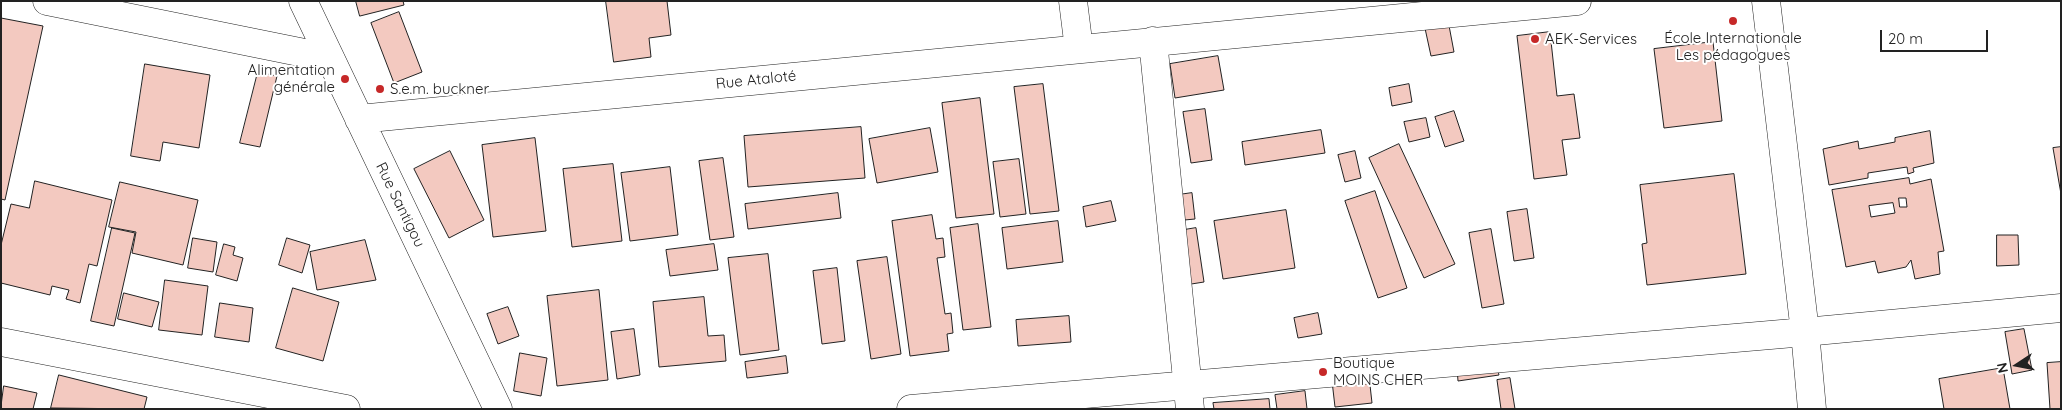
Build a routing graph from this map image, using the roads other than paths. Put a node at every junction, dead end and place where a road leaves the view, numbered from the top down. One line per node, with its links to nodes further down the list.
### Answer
1 (47, 1): 8 (street)
2 (303, 1): 8 (street, Rue Santigou)
3 (1073, 1): 7 (street)
4 (1576, 1): 6 (street, Rue Ataloté)
5 (1766, 1): 11 (street)
6 (1153, 42): 7 (street, Rue Ataloté); 13 (street)
7 (1079, 49): 9 (street, Rue Ataloté)
8 (329, 58): 9 (street, Rue Santigou)
9 (359, 119): 15 (street, Rue Santigou)
10 (2061, 308): 11 (street)
11 (1805, 332): 13 (street); 17 (street)
12 (1, 342): 14 (street)
13 (1189, 398): 16 (street)
14 (346, 409)
15 (498, 409)
16 (911, 409)
17 (1812, 409)

